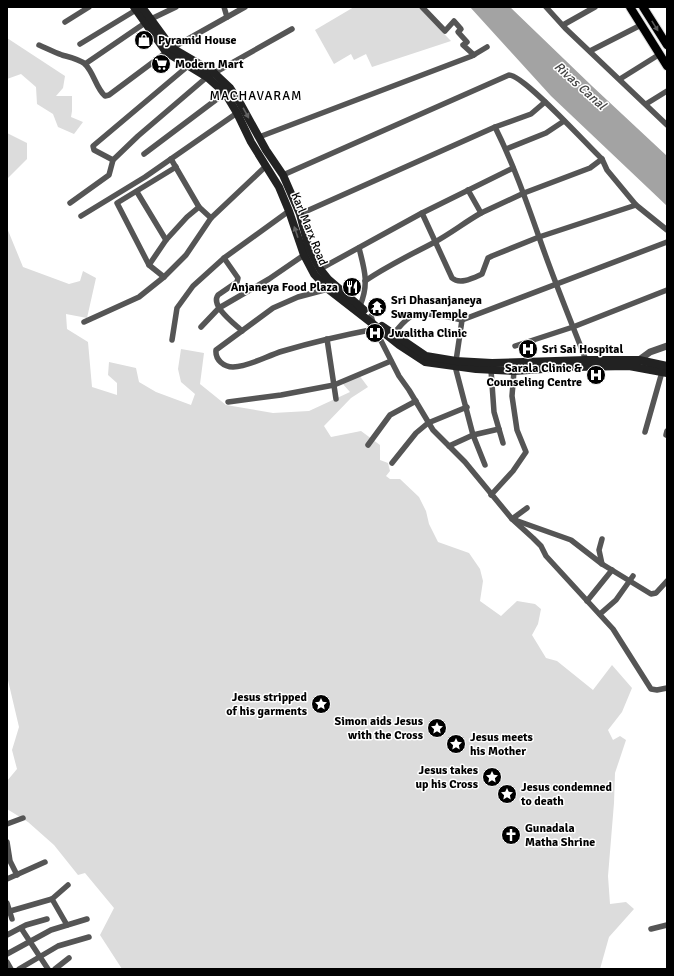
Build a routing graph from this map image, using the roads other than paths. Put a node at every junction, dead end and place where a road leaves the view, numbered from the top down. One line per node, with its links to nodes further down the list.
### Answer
1 (89, 7): 13 (street)
2 (176, 7): 12 (street)
3 (224, 7): 11 (street)
4 (245, 7): 11 (street)
5 (422, 7): 24 (street)
6 (546, 7): 14 (street)
7 (596, 7): 14 (street)
8 (630, 7): 15 (main road)
9 (643, 7): 19 (main road, one-way to 19)
10 (137, 8): 12 (main road, Karl Marx Road); 17 (street)
11 (227, 17): 21 (street)
12 (148, 21): 21 (main road, Karl Marx Road); 25 (street)
13 (65, 22)
14 (563, 25): 22 (street)
15 (641, 25): 22 (street); 23 (main road)
16 (292, 29): 28 (street)
17 (80, 44)
18 (39, 45): 25 (street)
19 (667, 45)
20 (488, 47): 24 (street)
21 (169, 50): 25 (street); 26 (main road, Karl Marx Road); 28 (main road, Karl Marx Road)
22 (590, 51): 29 (street)
23 (660, 54): 27 (main road); 29 (street)
24 (474, 55): 38 (street)
25 (85, 64)
26 (188, 66): 28 (main road, Karl Marx Road); 43 (street)
27 (667, 66)
28 (210, 74): 31 (main road, Karl Marx Road); 38 (main road, Karl Marx Road, one-way to 38); 43 (street)
29 (620, 79): 33 (street)
30 (667, 91): 33 (street)
31 (225, 92): 34 (main road, Karl Marx Road); 40 (street)
32 (544, 102): 35 (street); 37 (street); 47 (street)
33 (646, 104): 36 (street)
34 (237, 113): 41 (street); 44 (main road, Karl Marx Road)
35 (564, 121): 39 (street); 42 (street)
36 (667, 125)
37 (495, 127): 39 (street); 56 (street)
38 (259, 137): 47 (main road, Karl Marx Road)
39 (506, 148): 46 (street)
40 (144, 154)
41 (171, 159): 45 (street); 58 (street)
42 (602, 159): 50 (street); 52 (street)
43 (112, 160): 51 (street)
44 (266, 166): 54 (main road, Karl Marx Road); 59 (street)
45 (176, 167): 49 (street); 53 (street)
46 (513, 168): 48 (street); 50 (street)
47 (283, 176): 56 (main road, Karl Marx Road)
48 (468, 190): 55 (street); 57 (street)
49 (137, 192): 62 (street); 68 (street)
50 (524, 193): 55 (street); 61 (street)
51 (70, 203)
52 (636, 205): 60 (street); 61 (street)
53 (199, 207): 59 (street); 62 (street)
54 (289, 211): 66 (main road, Karl Marx Road, one-way to 54); 67 (street)
55 (481, 213): 63 (street)
56 (300, 214): 69 (main road, Karl Marx Road)
57 (422, 214): 63 (street); 65 (street)
58 (81, 216)
59 (211, 218): 70 (street)
60 (667, 230)
61 (539, 238): 63 (street); 72 (street)
62 (166, 240): 68 (street)
63 (435, 242): 71 (street)
64 (667, 242): 72 (street)
65 (359, 248): 69 (street); 71 (street)
66 (304, 255): 73 (main road, Karl Marx Road); 76 (street)
67 (224, 258): 76 (street); 85 (street)
68 (149, 265): 70 (street)
69 (320, 269): 75 (main road, Karl Marx Road)
70 (164, 277): 78 (street)
71 (365, 281): 75 (street)
72 (556, 283): 77 (street); 81 (street)
73 (328, 289): 79 (main road, Karl Marx Road); 82 (street)
74 (667, 290): 81 (street)
75 (360, 306): 79 (main road, Karl Marx Road)
76 (219, 308): 80 (street); 82 (street)
77 (462, 320): 83 (street); 91 (street)
78 (84, 322)
79 (373, 323): 83 (main road, Karl Marx Road); 84 (street); 90 (street); 91 (main road, Karl Marx Road)
80 (202, 327)
81 (573, 327): 86 (street); 88 (street)
82 (242, 331): 84 (street)
83 (394, 333): 91 (main road, Karl Marx Road)
84 (327, 338): 95 (street)
85 (172, 340)
86 (515, 346)
87 (667, 346): 89 (street)
88 (586, 360): 89 (main road, Karl Marx Road); 91 (main road, Karl Marx Road)
89 (639, 360): 93 (main road, Karl Marx Road)
90 (391, 361): 95 (street); 97 (street)
91 (455, 363): 92 (main road, Karl Marx Road); 99 (street)
92 (491, 370): 94 (main road, Karl Marx Road); 101 (street)
93 (665, 370): 94 (main road, Karl Marx Road); 102 (street)
94 (514, 371): 109 (street)
95 (334, 385): 96 (street); 98 (street)
96 (336, 399)
97 (416, 401): 100 (street); 105 (street)
98 (228, 402)
99 (466, 407): 100 (street); 103 (street)
100 (428, 423): 106 (street); 107 (street)
101 (499, 429): 103 (street); 104 (street)
102 (645, 432)
103 (473, 435): 106 (street); 108 (street)
104 (503, 443)
105 (368, 445)
106 (449, 446): 109 (street)
107 (392, 463)
108 (485, 465)
109 (491, 495): 111 (street)
110 (527, 508): 111 (street)
111 (512, 519): 113 (street); 118 (street)
112 (602, 539): 113 (street)
113 (602, 564): 114 (street)
114 (612, 570): 117 (street); 118 (street)
115 (633, 576): 117 (street)
116 (667, 581): 117 (street)
117 (629, 582): 119 (street)
118 (587, 601): 119 (street)
119 (600, 614): 120 (street)
120 (666, 690)
121 (23, 818): 122 (street)
122 (7, 824)
123 (7, 842): 124 (street)
124 (9, 861): 126 (street)
125 (45, 862): 126 (street)
126 (17, 875): 127 (street)
127 (7, 880)
128 (68, 885): 129 (street)
129 (52, 899): 131 (street); 135 (street)
130 (7, 903): 131 (street)
131 (8, 911): 132 (street)
132 (12, 919)
133 (47, 919): 137 (street)
134 (87, 919): 135 (street)
135 (67, 925): 141 (street)
136 (667, 925): 138 (street)
137 (21, 928): 139 (street); 141 (street)
138 (651, 929)
139 (7, 935)
140 (89, 937): 143 (street)
141 (30, 941): 142 (street); 143 (street)
142 (7, 954)
143 (40, 957): 147 (street); 148 (street)
144 (69, 958): 149 (street)
145 (7, 962): 146 (street)
146 (11, 969)
147 (19, 969)
148 (48, 969)
149 (55, 969)

